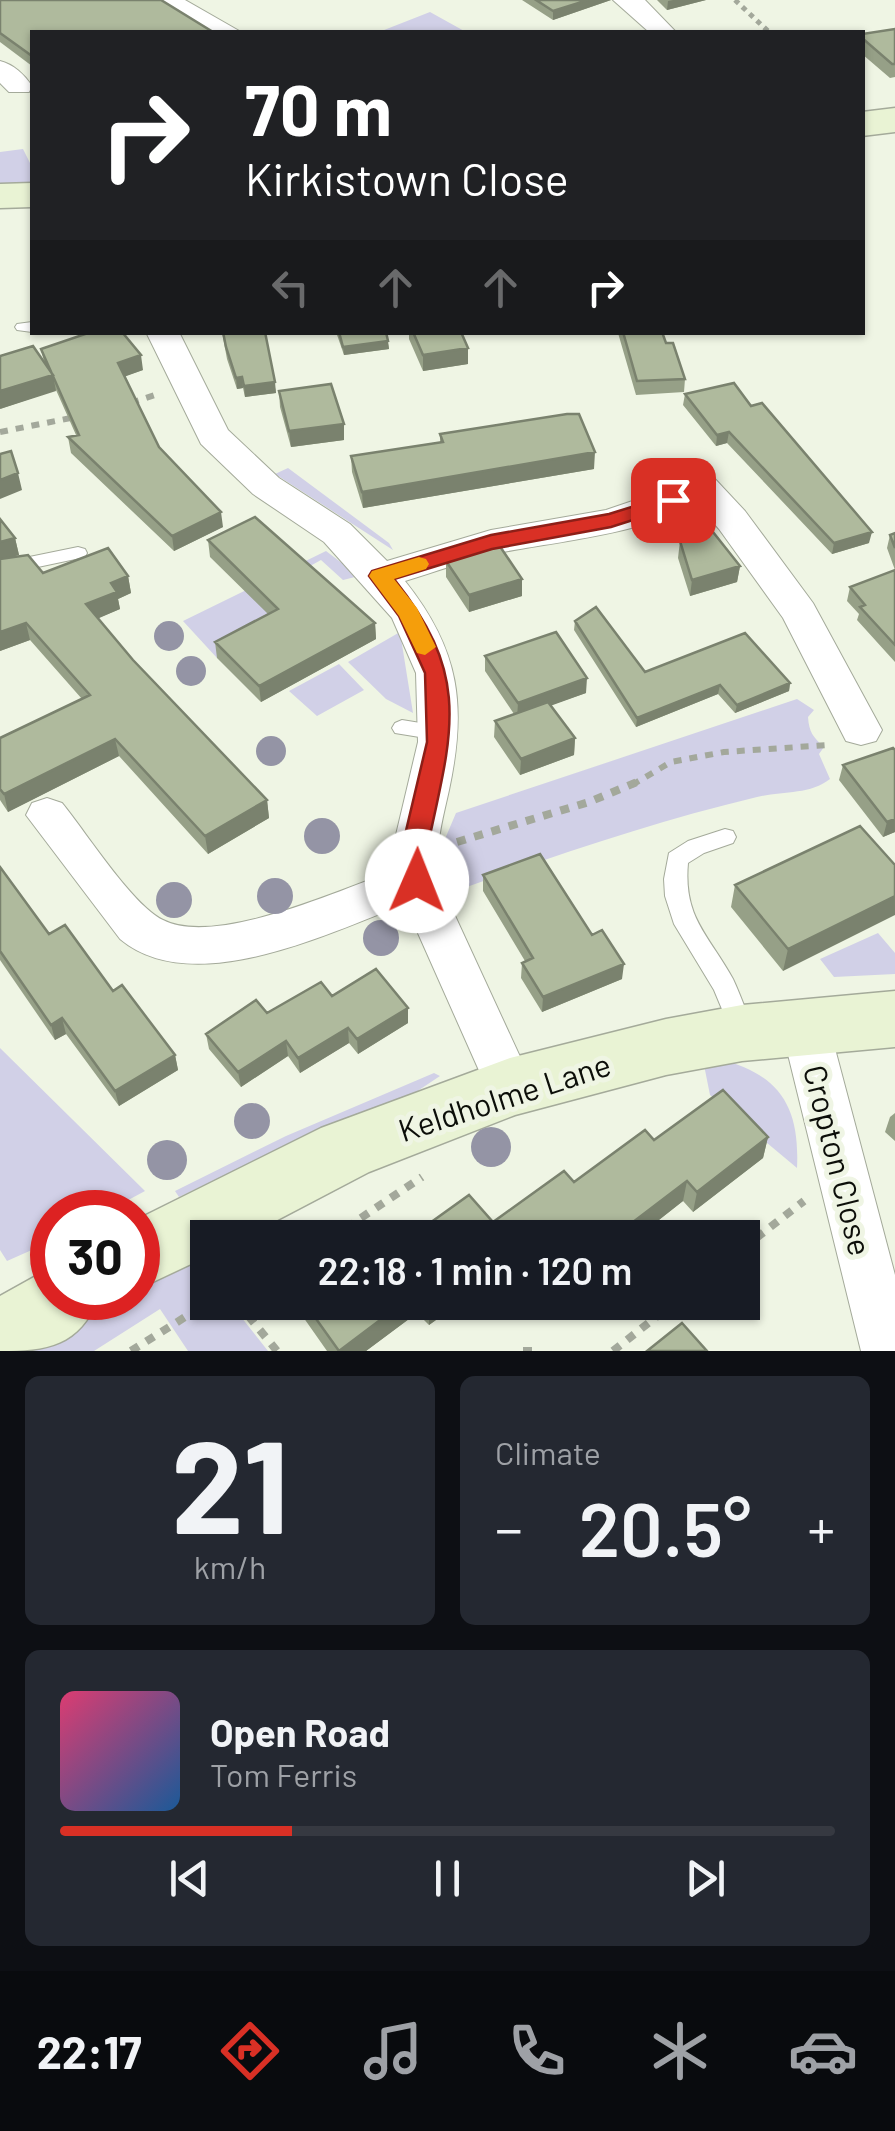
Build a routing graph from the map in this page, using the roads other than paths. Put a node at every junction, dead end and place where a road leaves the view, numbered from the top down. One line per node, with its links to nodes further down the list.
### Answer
1 (165, 0): 4 (street)
2 (626, 0): 6 (street)
3 (256, 17): 5 (street)
4 (223, 30)
5 (227, 30)
6 (661, 30)
7 (895, 120): 8 (street)
8 (865, 124)
9 (30, 195): 10 (street)
10 (0, 196)
11 (163, 335): 14 (street)
12 (78, 552): 13 (lane)
13 (0, 568)
14 (380, 576): 15 (street); 18 (street)
15 (861, 730)
16 (47, 814): 18 (street)
17 (725, 837): 20 (lane)
18 (415, 868): 21 (street)
19 (895, 1019): 20 (street, Keldholme Lane)
20 (774, 1030): 21 (street, Keldholme Lane); 25 (street, Cropton Close)
21 (510, 1087): 22 (street, Keldholme Lane)
22 (160, 1244)
23 (30, 1319): 24 (street)
24 (0, 1338)
25 (888, 1351)

